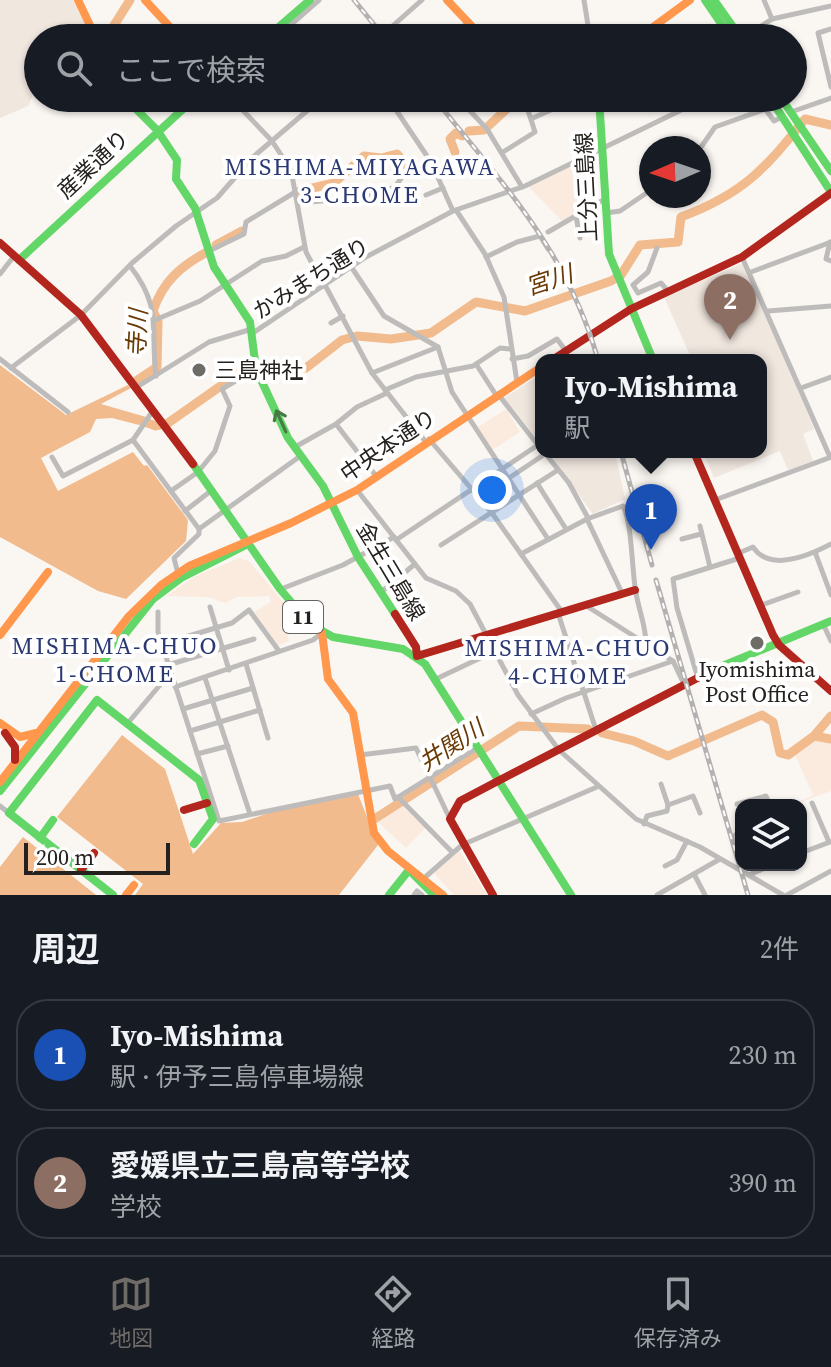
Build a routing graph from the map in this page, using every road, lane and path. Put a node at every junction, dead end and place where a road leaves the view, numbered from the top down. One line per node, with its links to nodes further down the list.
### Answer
1 (78, 0): 15 (main road)
2 (145, 0): 16 (main road)
3 (310, 0): 17 (main road)
4 (319, 0): 18 (street)
5 (422, 0): 19 (street)
6 (447, 0): 14 (main road)
7 (584, 0): 20 (street)
8 (690, 0): 21 (main road)
9 (705, 0): 22 (main road)
10 (714, 0): 23 (main road)
11 (764, 0): 13 (street)
12 (831, 6): 13 (street)
13 (772, 19): 24 (street)
14 (468, 22)
15 (89, 24)
16 (166, 24)
17 (282, 24)
18 (292, 24)
19 (396, 24)
20 (588, 24)
21 (657, 24)
22 (721, 24)
23 (732, 24)
24 (764, 24)
25 (831, 29): 26 (street)
26 (831, 87)
27 (831, 98): 28 (street)
28 (807, 107)
29 (139, 112): 45 (main road)
30 (178, 112): 45 (main road, 産業通り)
31 (244, 112): 47 (street)
32 (306, 112): 47 (street)
33 (397, 112): 50 (street)
34 (471, 112): 49 (street)
35 (530, 112): 43 (street)
36 (546, 112): 43 (street)
37 (600, 112): 48 (main road, 上分三島線)
38 (678, 112): 48 (street, かみまち通り)
39 (758, 112): 46 (street)
40 (768, 112): 42 (street)
41 (792, 112): 42 (street)
42 (786, 114): 44 (main road)
43 (533, 118): 49 (street)
44 (793, 124): 51 (main road); 55 (main road)
45 (157, 130): 62 (main road); 74 (main road, 産業通り)
46 (709, 136)
47 (272, 141): 54 (street); 62 (street)
48 (603, 149): 52 (street, かみまち通り); 58 (main road, 上分三島線)
49 (502, 152): 52 (street)
50 (431, 162): 53 (street); 59 (street)
51 (831, 171)
52 (522, 187): 60 (street, かみまち通り)
53 (443, 188): 56 (street); 60 (street)
54 (297, 191): 59 (street); 71 (street)
55 (831, 192): 73 (main road)
56 (426, 195)
57 (639, 198): 61 (street)
58 (605, 199): 61 (main road, 上分三島線); 63 (street)
59 (299, 203): 68 (street)
60 (454, 211): 72 (street); 77 (street, かみまち通り)
61 (605, 213): 84 (main road, 上分三島線)
62 (196, 216): 71 (main road); 76 (street)
63 (576, 216): 64 (street); 65 (street)
64 (548, 232)
65 (580, 238)
66 (831, 242): 75 (street); 78 (street)
67 (0, 243): 74 (main road, 11)
68 (304, 247): 80 (street); 81 (street)
69 (657, 248): 82 (street)
70 (548, 249): 72 (street)
71 (209, 251): 80 (main road)
72 (486, 257): 92 (street)
73 (742, 257): 78 (street); 82 (main road)
74 (16, 258): 79 (street); 86 (main road, 11)
75 (831, 261)
76 (130, 266): 86 (street); 88 (street)
77 (352, 268): 81 (street, かみまち通り); 91 (street)
78 (751, 272): 85 (street)
79 (0, 274)
80 (226, 286): 88 (street); 90 (main road)
81 (325, 286): 87 (street); 90 (street, かみまち通り)
82 (667, 290): 84 (main road)
83 (831, 306): 85 (street)
84 (631, 309): 93 (main road); 95 (main road, 上分三島線)
85 (768, 311): 108 (street)
86 (81, 315): 100 (street); 107 (main road, 11)
87 (343, 316): 89 (street); 103 (street)
88 (157, 318): 101 (street)
89 (331, 323)
90 (253, 331): 99 (main road); 101 (street, かみまち通り)
91 (438, 347): 103 (street); 104 (street)
92 (509, 349): 97 (street); 98 (street)
93 (566, 351): 94 (main road); 97 (street)
94 (561, 354)
95 (650, 354)
96 (0, 359): 100 (street)
97 (512, 359): 106 (street)
98 (476, 364): 104 (street); 110 (street)
99 (255, 366): 118 (main road, 金生三島線, one-way to 99); 128 (street)
100 (11, 368): 111 (street)
101 (156, 370): 107 (street, かみまち通り)
102 (535, 371): 106 (main road, 中央本通り)
103 (372, 373): 109 (street)
104 (445, 373): 109 (street); 112 (street)
105 (831, 377): 108 (street)
106 (517, 382): 110 (main road, 中央本通り)
107 (136, 388): 113 (main road, 11)
108 (801, 388): 123 (street)
109 (386, 391): 114 (street); 116 (street)
110 (497, 394): 112 (main road, 中央本通り); 117 (street)
111 (68, 412)
112 (466, 414): 116 (main road, 中央本通り); 126 (street)
113 (153, 415): 115 (street); 128 (main road, 11)
114 (336, 424): 118 (street); 129 (street)
115 (133, 440): 121 (street); 135 (street)
116 (427, 440): 129 (main road, 中央本通り); 132 (street)
117 (535, 441)
118 (294, 448): 122 (main road, 金生三島線)
119 (535, 453): 126 (street)
120 (535, 456): 130 (street)
121 (52, 457)
122 (299, 457): 138 (main road, 金生三島線); 139 (street)
123 (830, 457): 137 (street)
124 (548, 458): 127 (street)
125 (697, 458): 137 (main road)
126 (503, 469): 130 (street); 132 (street)
127 (558, 470): 131 (street); 142 (street)
128 (198, 472): 133 (main road, 11); 135 (street)
129 (376, 476): 134 (main road, 中央本通り)
130 (509, 478): 136 (street)
131 (537, 483): 136 (street); 145 (street)
132 (471, 489): 141 (street); 147 (street)
133 (212, 490): 139 (main road, 11); 140 (street)
134 (357, 490): 138 (main road, 中央本通り); 147 (street)
135 (171, 491): 140 (street)
136 (519, 494): 141 (street); 148 (street)
137 (715, 500): 155 (main road)
138 (333, 504): 150 (main road, 中央本通り); 156 (main road, 金生三島線)
139 (228, 510): 144 (street); 150 (main road, 11)
140 (185, 511): 144 (street)
141 (492, 513): 152 (street); 154 (street)
142 (587, 518): 145 (street); 162 (street); 165 (street)
143 (700, 526): 146 (street)
144 (199, 529): 160 (street)
145 (566, 529): 148 (street)
146 (701, 534): 149 (street); 158 (street)
147 (395, 538): 156 (street); 157 (street)
148 (548, 539): 154 (street)
149 (682, 539)
150 (248, 542): 160 (main road, 中央本通り); 161 (main road, 11)
151 (831, 544): 153 (street)
152 (441, 545)
153 (815, 552): 155 (street); 166 (street)
154 (521, 554): 171 (street)
155 (740, 555): 158 (street); 168 (main road)
156 (358, 557): 161 (street); 163 (main road, 金生三島線)
157 (415, 564): 163 (street); 176 (street)
158 (710, 567): 190 (street)
159 (48, 572): 175 (main road)
160 (179, 575): 206 (main road, 中央本通り)
161 (280, 589): 174 (main road, 11)
162 (635, 590): 165 (main road); 180 (street)
163 (381, 592): 185 (main road, 金生三島線)
164 (798, 592): 168 (street)
165 (622, 593): 167 (main road)
166 (831, 595)
167 (584, 604): 171 (main road); 180 (street)
168 (762, 605): 181 (main road)
169 (210, 607): 173 (street)
170 (158, 612): 179 (street)
171 (560, 612): 176 (main road); 197 (street)
172 (827, 623): 178 (street); 181 (main road)
173 (217, 628): 179 (street); 182 (street); 183 (street)
174 (322, 633): 183 (street); 185 (main road, 11); 216 (main road)
175 (0, 635)
176 (484, 635): 184 (street); 185 (main road)
177 (254, 639): 182 (street)
178 (831, 641)
179 (162, 644): 188 (street)
180 (646, 644): 186 (street)
181 (779, 645): 190 (main road); 196 (main road)
182 (223, 648): 188 (street); 189 (street)
183 (279, 651): 187 (street)
184 (493, 652): 192 (street); 201 (street)
185 (417, 656): 192 (main road, 金生三島線)
186 (673, 661): 193 (street); 197 (street)
187 (246, 664): 189 (street); 195 (street)
188 (170, 668): 194 (street); 204 (street)
189 (229, 670): 191 (street)
190 (697, 676): 193 (main road)
191 (205, 678): 194 (street); 198 (street)
192 (435, 680): 214 (main road, 金生三島線)
193 (683, 682): 207 (main road)
194 (175, 687): 199 (street)
195 (253, 688): 198 (street); 200 (street)
196 (831, 691)
197 (584, 694): 201 (street); 207 (street)
198 (213, 700): 199 (street); 202 (street)
199 (183, 709): 208 (street)
200 (260, 710): 202 (street); 210 (street)
201 (531, 714): 213 (street)
202 (220, 722): 208 (street); 212 (street)
203 (0, 723): 209 (main road)
204 (127, 724): 227 (main road); 232 (main road)
205 (0, 729): 209 (main road)
206 (43, 730): 209 (main road); 211 (main road); 217 (main road, 中央本通り)
207 (597, 730): 213 (main road)
208 (190, 731): 215 (street)
209 (11, 735): 211 (main road); 218 (main road)
210 (268, 738)
211 (26, 746): 217 (main road); 218 (main road)
212 (228, 746): 215 (street); 234 (street)
213 (559, 750): 220 (main road); 223 (street)
214 (480, 751): 219 (street); 220 (main road, 金生三島線)
215 (197, 754): 234 (street)
216 (359, 755): 219 (street); 224 (main road)
217 (22, 763): 225 (main road, 中央本通り)
218 (12, 766): 221 (main road)
219 (431, 780): 226 (street); 236 (street)
220 (498, 781): 235 (main road, 金生三島線); 236 (main road)
221 (0, 782)
222 (661, 784): 229 (street)
223 (597, 787): 235 (street); 238 (street)
224 (365, 790): 226 (street); 234 (street); 251 (main road)
225 (0, 791)
226 (400, 800): 245 (street)
227 (207, 803): 231 (main road); 242 (main road)
228 (812, 803): 241 (street)
229 (668, 805): 233 (street); 238 (street)
230 (0, 806): 232 (street)
231 (184, 810)
232 (9, 813): 239 (main road)
233 (700, 813)
234 (250, 814)
235 (523, 818): 243 (street); 266 (main road, 金生三島線)
236 (450, 819): 243 (main road)
237 (53, 820): 239 (main road)
238 (644, 824): 240 (street)
239 (40, 838): 250 (main road)
240 (687, 841): 247 (street); 249 (street)
241 (830, 842): 244 (street)
242 (194, 844)
243 (462, 845): 245 (street); 265 (main road)
244 (807, 851)
245 (452, 852): 255 (street)
246 (94, 853): 250 (main road)
247 (721, 858): 248 (street); 254 (street)
248 (735, 865)
249 (665, 866)
250 (81, 870): 258 (main road)
251 (409, 870): 255 (main road); 260 (main road); 263 (main road)
252 (748, 871): 268 (street)
253 (831, 871): 268 (street)
254 (694, 874): 257 (street); 267 (street)
255 (423, 879): 264 (main road)
256 (134, 885): 259 (main road)
257 (659, 894)
258 (113, 895)
259 (126, 895)
260 (389, 895)
261 (414, 895): 262 (street)
262 (422, 895)
263 (434, 895)
264 (443, 895)
265 (493, 895)
266 (571, 895)
267 (705, 895)
268 (785, 895)

